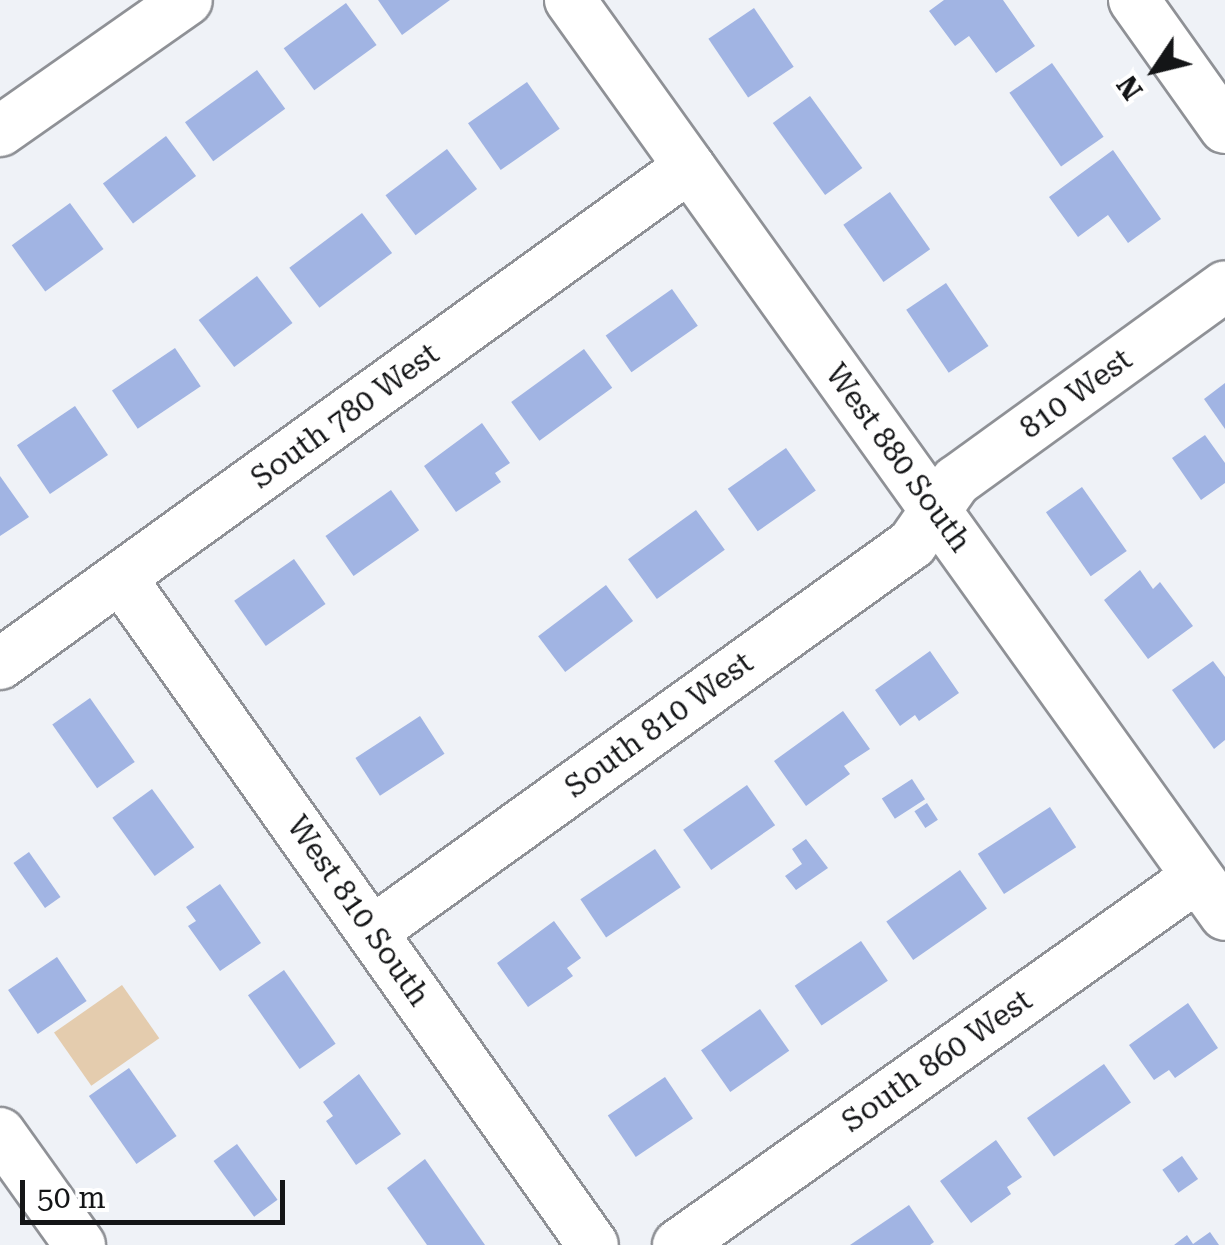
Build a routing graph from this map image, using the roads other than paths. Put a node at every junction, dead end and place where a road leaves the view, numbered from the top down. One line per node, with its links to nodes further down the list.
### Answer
1 (187, 0): 5 (street)
2 (570, 0): 6 (street, West 880 South)
3 (1134, 0): 4 (street)
4 (1225, 128)
5 (0, 131)
6 (690, 166): 8 (street, West 880 South); 9 (street, South 780 West)
7 (1225, 286): 8 (street, 810 West)
8 (935, 510): 11 (street, West 880 South); 12 (street, South 810 West)
9 (121, 578): 10 (street, South 780 West); 12 (street, West 810 South)
10 (0, 664)
11 (1211, 896): 16 (street, South 860 West)
12 (374, 931): 15 (street, West 810 South)
13 (0, 1133): 14 (street)
14 (80, 1245)
15 (593, 1245)
16 (678, 1245)

